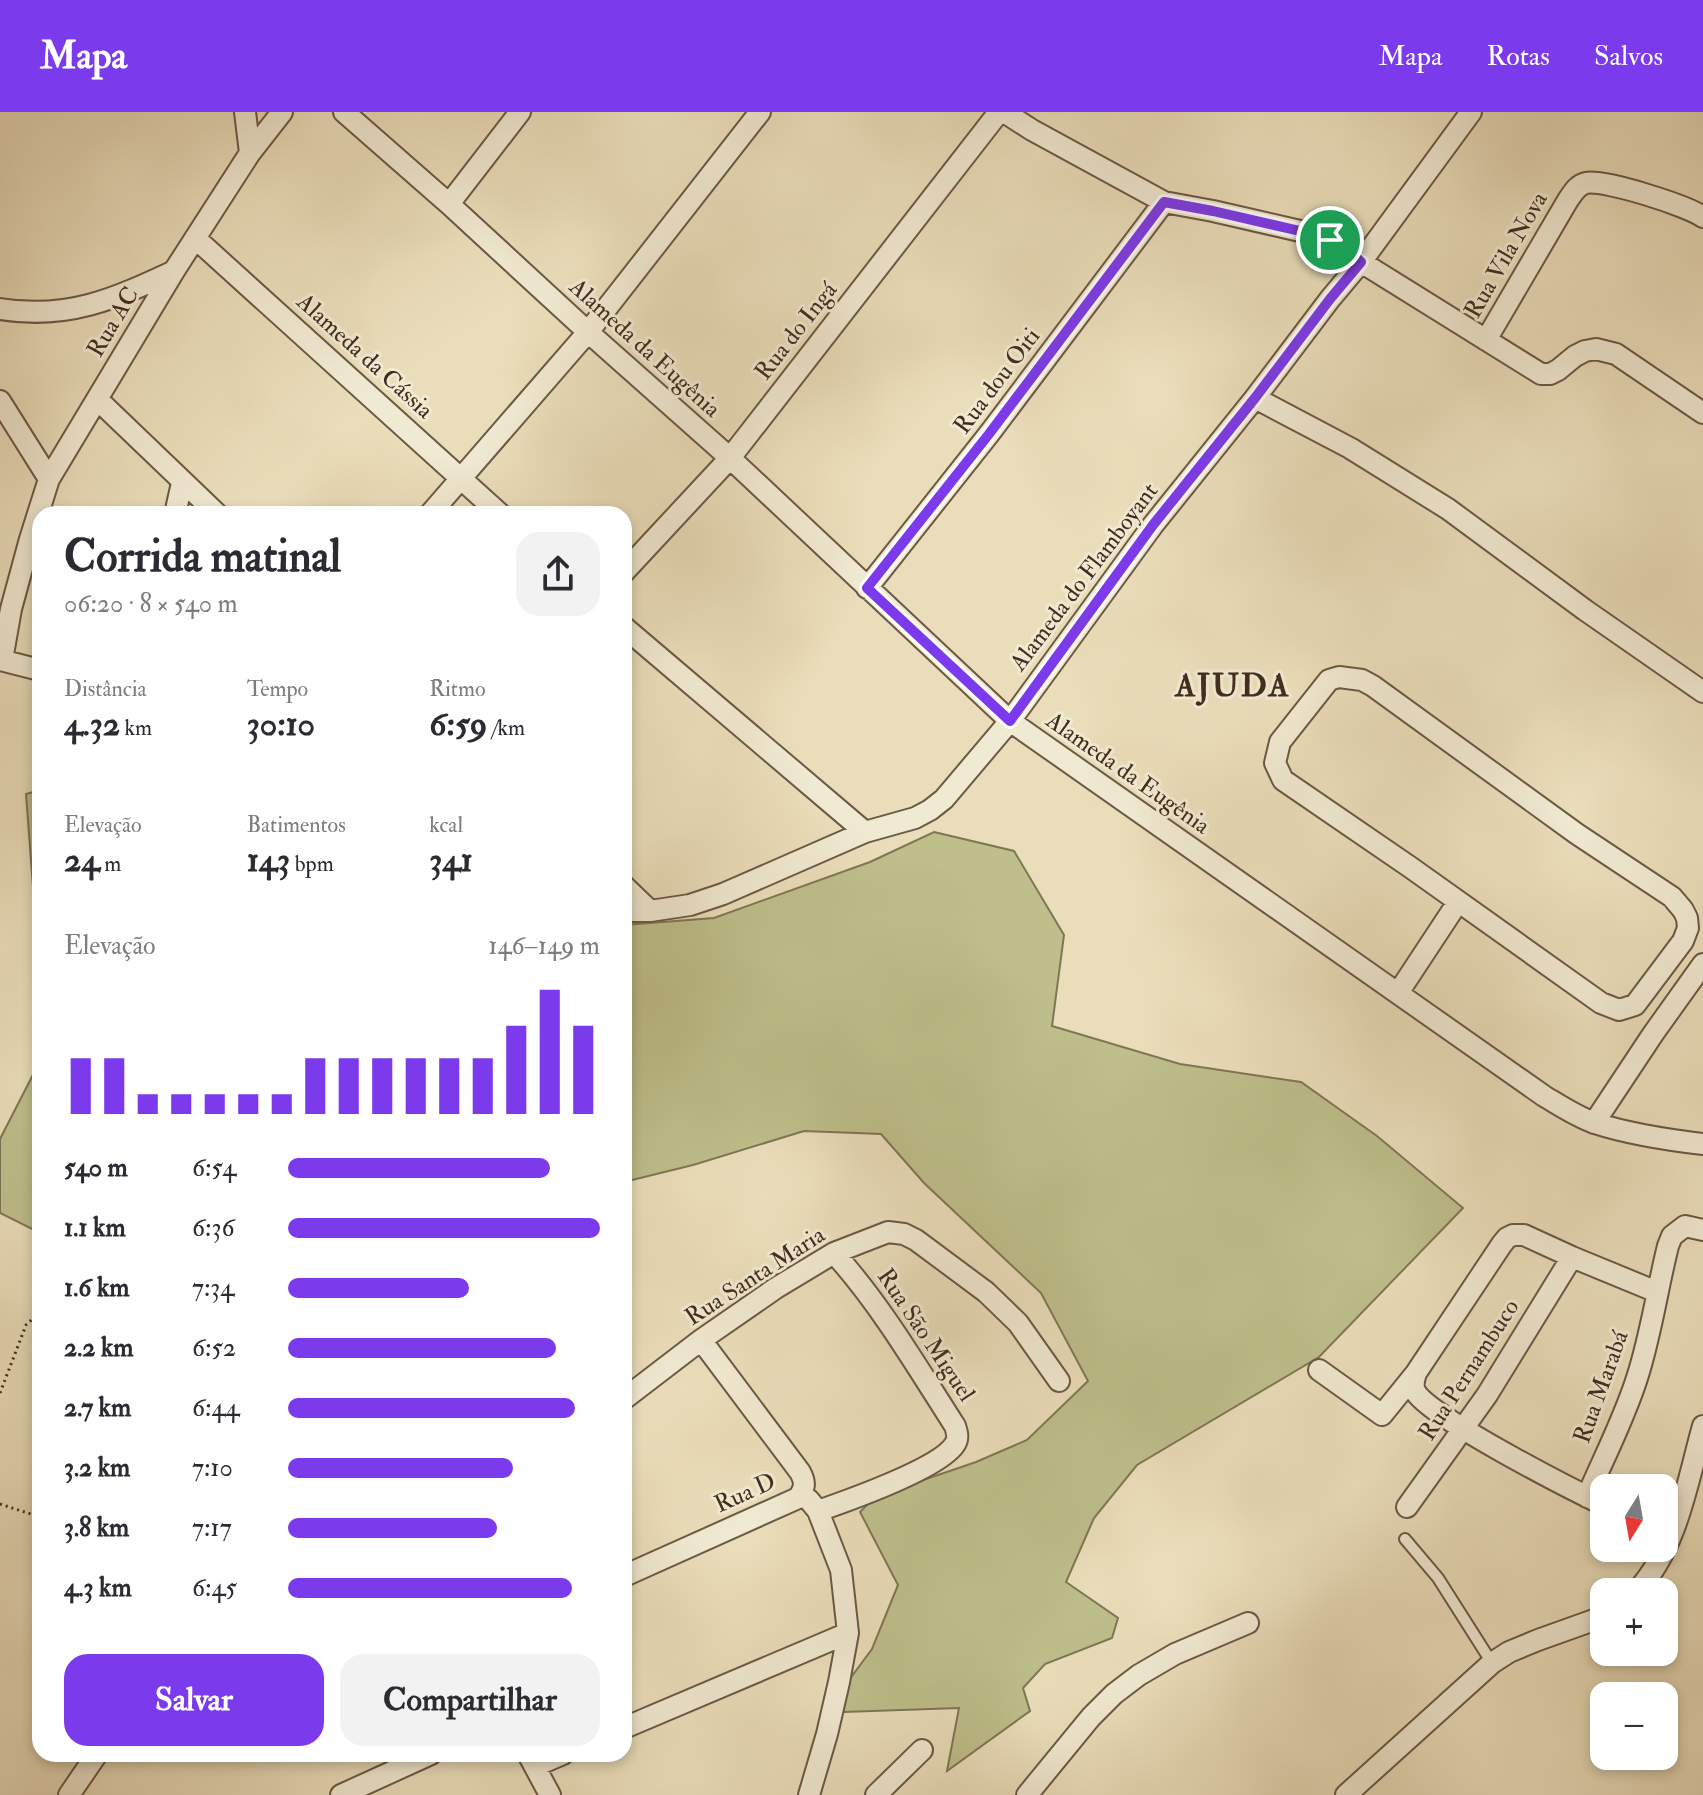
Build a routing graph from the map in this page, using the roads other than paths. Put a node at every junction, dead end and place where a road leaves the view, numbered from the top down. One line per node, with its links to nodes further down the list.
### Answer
1 (245, 112): 8 (street)
2 (282, 112): 8 (street, Rua AC)
3 (344, 112): 10 (street, Alameda da Eugênia)
4 (520, 112): 10 (street)
5 (760, 112): 16 (street)
6 (1001, 112): 9 (street); 22 (street, Rua do Ingá)
7 (1471, 112): 13 (street, Alameda do Flamboyant)
8 (250, 153): 12 (street, Rua AC)
9 (1164, 202): 13 (street); 33 (street, Rua dou Oiti)
10 (449, 204): 16 (street, Alameda da Eugênia)
11 (1703, 217): 17 (street, Rua Vila Nova)
12 (195, 238): 14 (street, Rua AC); 24 (street, Alameda da Cássia)
13 (1361, 262): 17 (street); 18 (street, Alameda do Flamboyant)
14 (174, 271): 15 (street); 19 (street, Rua AC)
15 (0, 309)
16 (588, 332): 22 (street, Alameda da Eugênia); 24 (street)
17 (1486, 340): 21 (street)
18 (1255, 398): 37 (street); 38 (street, Alameda do Flamboyant)
19 (97, 399): 23 (street, Rua AC); 25 (street)
20 (0, 401): 23 (street)
21 (1703, 413)
22 (730, 458): 32 (street, Rua do Ingá); 33 (street, Alameda da Eugênia)
23 (49, 479): 26 (street, Rua AC)
24 (462, 479): 29 (street); 30 (street, Alameda da Cássia)
25 (182, 483): 27 (street); 28 (street)
26 (40, 506)
27 (177, 506)
28 (208, 506)
29 (437, 506)
30 (491, 506)
31 (32, 533): 35 (street, Rua AC)
32 (632, 563)
33 (867, 588): 38 (street, Alameda da Eugênia)
34 (632, 634): 39 (street)
35 (1, 660): 36 (street)
36 (32, 668)
37 (1703, 692)
38 (1010, 721): 39 (street, Alameda do Flamboyant); 45 (street, Alameda da Eugênia)
39 (865, 832): 43 (street, Alameda do Flamboyant)
40 (632, 894): 43 (street)
41 (1458, 902): 41 (street); 45 (street)
42 (632, 911): 43 (street, Alameda do Flamboyant)
43 (650, 911)
44 (1703, 964): 46 (street)
45 (1398, 993): 46 (street, Alameda da Eugênia)
46 (1594, 1123): 47 (street, Alameda da Eugênia)
47 (1703, 1144)
48 (1703, 1230): 51 (street, Rua Marabá)
49 (834, 1253): 52 (street, Rua Santa Maria); 54 (street, Rua Santa Maria); 63 (street, Rua São Miguel)
50 (1572, 1257): 51 (street); 55 (street); 58 (street, Rua Pernambuco)
51 (1657, 1292): 59 (street, Rua Marabá)
52 (701, 1340): 56 (street, Rua Santa Maria); 60 (street, Rua D)
53 (1319, 1370): 55 (street)
54 (1059, 1381)
55 (1416, 1383): 58 (street)
56 (632, 1393)
57 (1703, 1426): 64 (street)
58 (1464, 1430): 61 (street); 62 (street, Rua Pernambuco)
59 (1604, 1474)
60 (802, 1493): 63 (street); 66 (street, Rua D)
61 (1590, 1498)
62 (1407, 1507)
63 (818, 1511): 69 (street)
64 (1678, 1516)
65 (1405, 1539): 70 (lane)
66 (632, 1572)
67 (1590, 1621): 70 (street)
68 (1248, 1623): 81 (street)
69 (848, 1633): 71 (street); 79 (street)
70 (1492, 1663): 82 (street)
71 (632, 1725)
72 (922, 1750): 80 (street)
73 (92, 1762): 76 (street)
74 (413, 1762): 77 (street)
75 (532, 1762): 78 (street)
76 (69, 1795)
77 (341, 1795)
78 (550, 1795)
79 (809, 1795)
80 (876, 1795)
81 (1027, 1795)
82 (1346, 1795)

